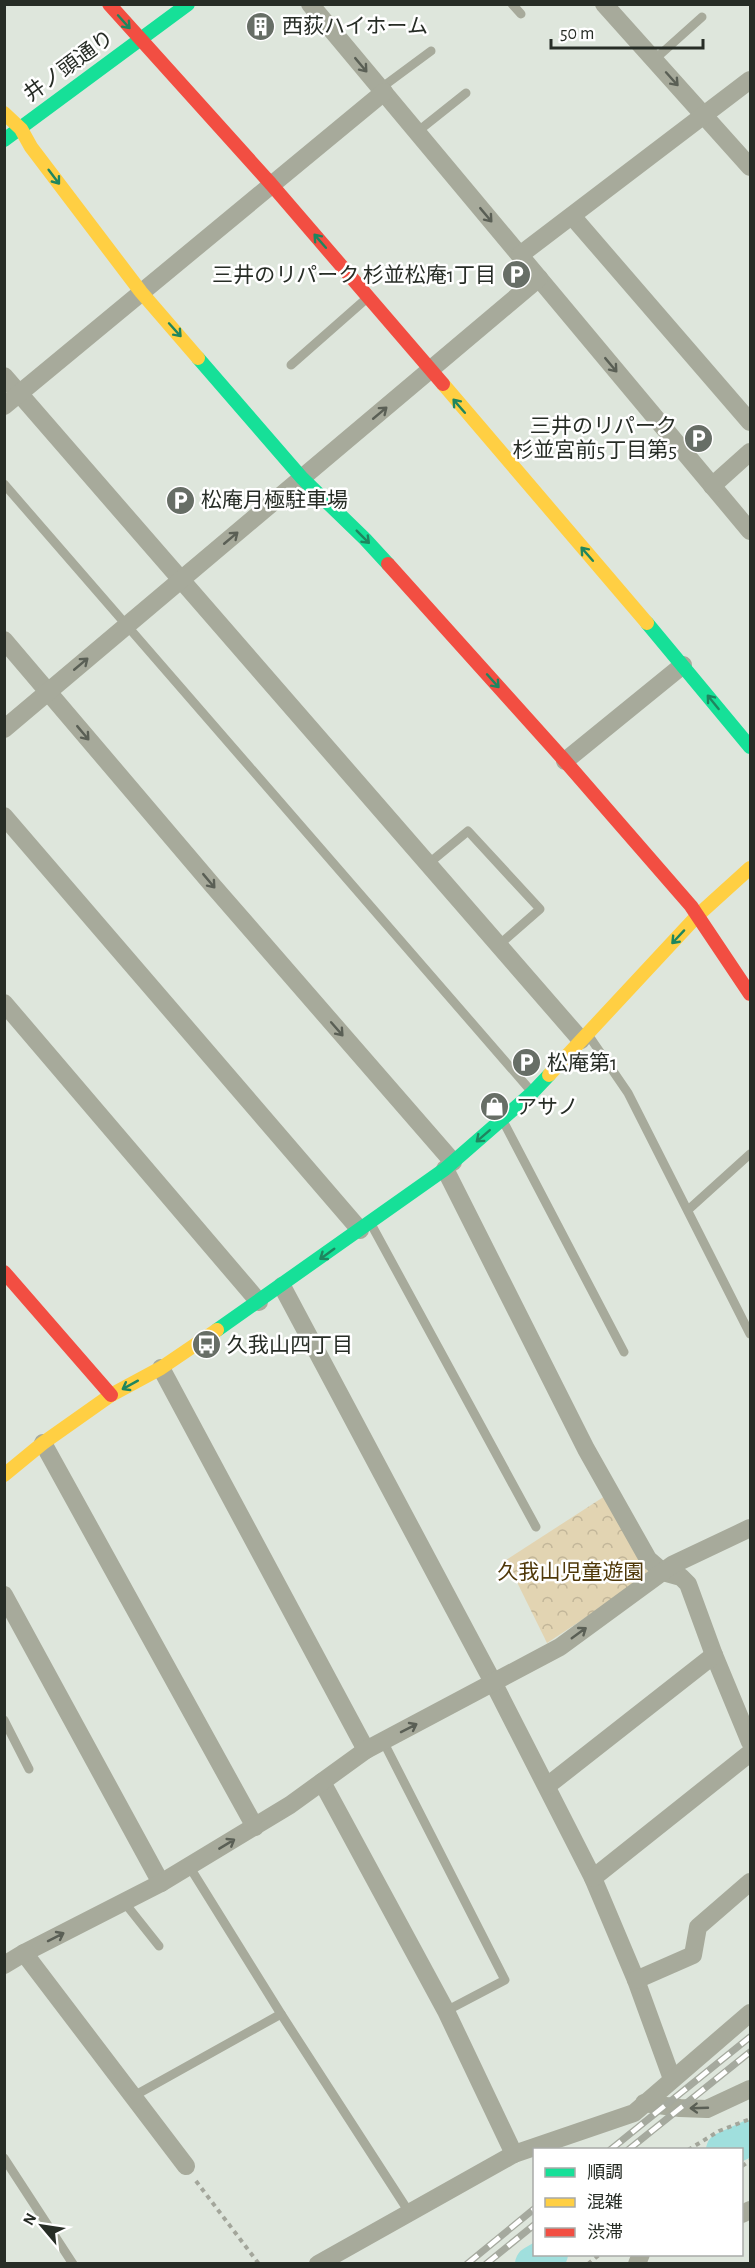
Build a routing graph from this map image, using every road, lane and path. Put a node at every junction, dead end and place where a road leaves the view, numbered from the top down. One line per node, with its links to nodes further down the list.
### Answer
1 (109, 4): 8 (street, one-way to 8)
2 (188, 4): 8 (street, 井ノ頭通り)
3 (310, 4): 12 (street, one-way to 12)
4 (512, 4): 6 (lane)
5 (604, 4): 10 (street)
6 (521, 14)
7 (702, 17): 10 (lane)
8 (140, 40): 16 (street, 井ノ頭通り); 20 (street)
9 (431, 51): 12 (lane)
10 (654, 60): 15 (street, one-way to 15)
11 (750, 80): 15 (street)
12 (382, 90): 17 (street); 20 (street)
13 (466, 93): 17 (lane)
14 (4, 113): 16 (street)
15 (704, 116): 19 (street); 21 (street)
16 (21, 129): 18 (street, 井ノ頭通り); 24 (street, one-way to 24)
17 (417, 132): 22 (street, one-way to 22)
18 (4, 140)
19 (750, 167)
20 (271, 184): 24 (street); 25 (street, one-way to 20)
21 (572, 216): 22 (street); 31 (street)
22 (520, 255): 23 (street)
23 (539, 278): 27 (street); 35 (street, one-way to 35)
24 (141, 292): 29 (street); 33 (street, one-way to 33)
25 (368, 297): 26 (lane); 27 (street)
26 (291, 365)
27 (429, 371): 33 (street, one-way to 27); 40 (street, one-way to 27)
28 (4, 376): 29 (street)
29 (20, 393): 30 (street); 37 (street)
30 (4, 406)
31 (750, 422)
32 (750, 452): 35 (street)
33 (302, 478): 37 (street, one-way to 33); 44 (street, one-way to 44)
34 (4, 484): 38 (lane)
35 (712, 486): 36 (street)
36 (750, 531)
37 (181, 580): 38 (street); 46 (street)
38 (128, 624): 41 (street, one-way to 38); 53 (lane)
39 (4, 640): 41 (street)
40 (683, 665): 43 (street, one-way to 40); 44 (street)
41 (48, 691): 42 (street); 56 (street, one-way to 56)
42 (4, 729)
43 (750, 747)
44 (565, 761): 48 (street)
45 (4, 816): 58 (street)
46 (428, 864): 49 (street); 49 (lane)
47 (750, 868): 48 (street)
48 (697, 916): 50 (street); 52 (street, one-way to 52)
49 (499, 945): 52 (street)
50 (750, 994)
51 (4, 1003): 61 (street)
52 (584, 1037): 53 (street); 57 (lane)
53 (532, 1093): 54 (street)
54 (502, 1119): 56 (street, one-way to 56); 63 (lane)
55 (750, 1154): 57 (lane)
56 (449, 1165): 58 (street); 70 (street)
57 (688, 1210): 62 (lane)
58 (365, 1227): 60 (street, one-way to 60); 68 (lane)
59 (4, 1272): 65 (street)
60 (282, 1286): 61 (street); 73 (street)
61 (259, 1302): 64 (street)
62 (750, 1334)
63 (624, 1352)
64 (161, 1368): 65 (street, one-way to 65); 77 (street)
65 (111, 1395): 66 (street)
66 (44, 1443): 67 (street); 82 (street)
67 (4, 1475)
68 (536, 1527)
69 (750, 1528): 70 (street)
70 (663, 1572): 72 (street); 73 (street, one-way to 70)
71 (4, 1595): 86 (street)
72 (714, 1655): 76 (street); 81 (street)
73 (494, 1684): 75 (street, one-way to 73); 81 (street)
74 (4, 1720): 79 (lane)
75 (383, 1741): 77 (street); 92 (lane)
76 (750, 1742)
77 (366, 1750): 80 (street)
78 (750, 1753): 84 (street)
79 (29, 1769)
80 (321, 1782): 82 (street); 92 (street)
81 (547, 1786): 84 (street)
82 (255, 1827): 83 (street, one-way to 82)
83 (189, 1866): 86 (street); 94 (lane)
84 (592, 1878): 91 (street)
85 (750, 1882): 91 (street)
86 (160, 1883): 87 (street)
87 (124, 1902): 88 (lane); 89 (street, one-way to 87)
88 (159, 1946)
89 (24, 1953): 90 (street); 97 (street)
90 (4, 1965)
91 (636, 1980): 95 (street)
92 (446, 2011): 101 (street)
93 (750, 2013): 95 (street)
94 (280, 2014): 97 (lane); 104 (lane)
95 (672, 2079): 98 (street)
96 (750, 2089): 98 (street, one-way to 98)
97 (132, 2097): 103 (street)
98 (644, 2103): 101 (street)
99 (750, 2119): 100 (path)
100 (691, 2148)
101 (514, 2154): 104 (street)
102 (4, 2158): 105 (lane)
103 (186, 2166): 106 (path)
104 (409, 2212): 107 (street)
105 (73, 2264)
106 (260, 2264)
107 (318, 2264)

